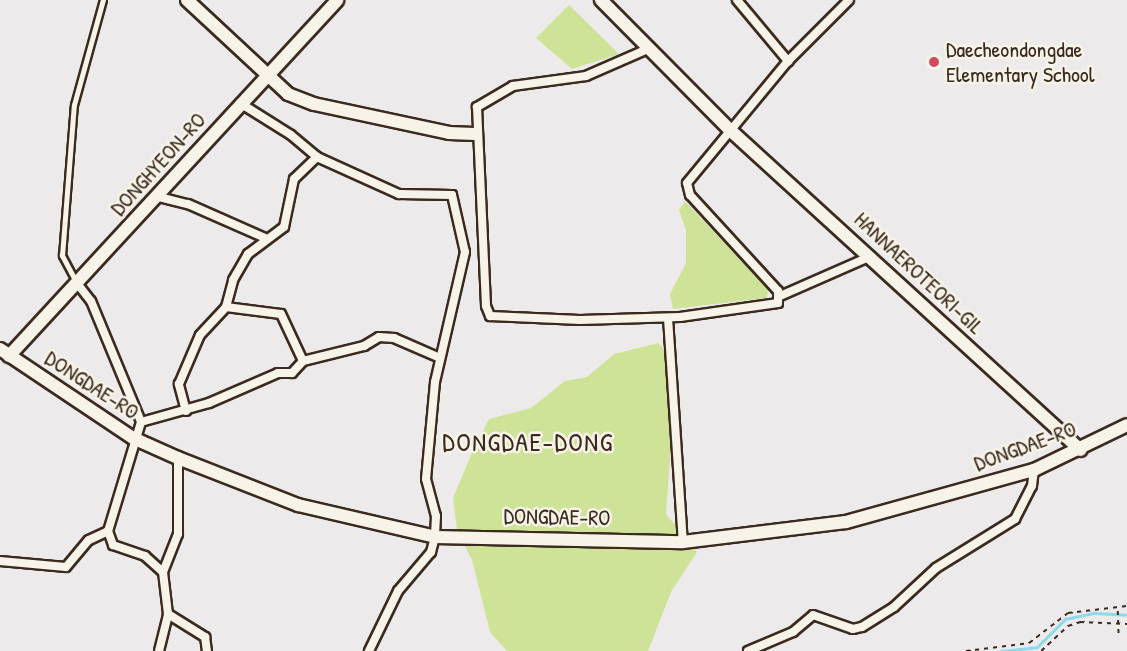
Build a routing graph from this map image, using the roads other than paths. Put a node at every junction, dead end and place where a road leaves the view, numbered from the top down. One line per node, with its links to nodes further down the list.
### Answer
1 (103, 0): 17 (lane)
2 (187, 0): 9 (street)
3 (337, 0): 9 (street, DONGHYEON-RO)
4 (600, 0): 7 (street, HANNAEROTEORI-GIL)
5 (737, 0): 8 (street)
6 (849, 0): 8 (street)
7 (650, 48): 11 (street, HANNAEROTEORI-GIL); 12 (street)
8 (788, 62): 11 (street)
9 (265, 77): 10 (street, DONGHYEON-RO); 12 (street)
10 (240, 103): 13 (street); 14 (street, DONGHYEON-RO)
11 (729, 129): 16 (street, HANNAEROTEORI-GIL); 18 (street)
12 (475, 134): 20 (street)
13 (316, 157): 15 (street); 22 (street)
14 (159, 197): 15 (street); 17 (street, DONGHYEON-RO)
15 (265, 238): 19 (street)
16 (871, 256): 18 (street); 28 (street, HANNAEROTEORI-GIL)
17 (76, 282): 21 (street, DONGHYEON-RO); 25 (street)
18 (780, 296): 20 (street)
19 (226, 307): 23 (street); 24 (street)
20 (668, 318): 33 (street)
21 (4, 353): 27 (street, DONGDAE-RO)
22 (438, 357): 23 (street); 32 (street)
23 (303, 362): 24 (street)
24 (186, 411): 25 (street)
25 (141, 422): 27 (street)
26 (1127, 425): 28 (street, DONGDAE-RO)
27 (134, 438): 29 (street, DONGDAE-RO); 31 (street)
28 (1080, 450): 30 (street, DONGDAE-RO)
29 (178, 458): 32 (street, DONGDAE-RO); 35 (street)
30 (1034, 470): 33 (street, DONGDAE-RO); 40 (street)
31 (108, 531): 34 (street); 35 (street)
32 (435, 537): 33 (street, DONGDAE-RO); 39 (street)
33 (683, 542)
34 (0, 561)
35 (163, 572): 36 (street)
36 (168, 614): 37 (street); 38 (street)
37 (159, 651)
38 (207, 651)
39 (369, 651)
40 (748, 651)

